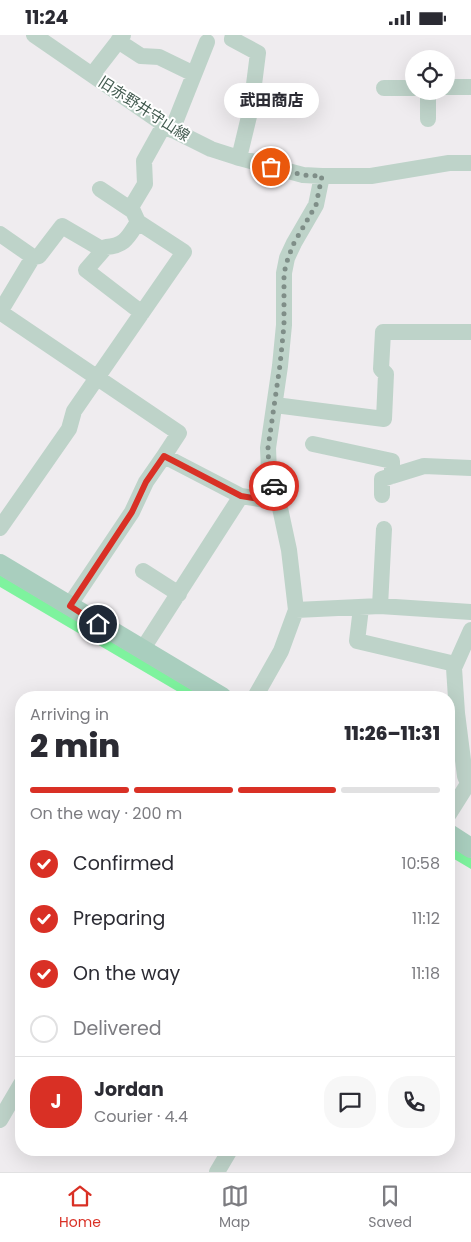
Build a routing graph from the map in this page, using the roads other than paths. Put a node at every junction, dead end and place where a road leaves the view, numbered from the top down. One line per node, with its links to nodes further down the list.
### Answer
1 (34, 35): 6 (street, 旧赤野井守山線)
2 (233, 35): 14 (street)
3 (121, 38): 5 (street); 6 (street)
4 (207, 42): 5 (street)
5 (194, 74): 13 (street)
6 (92, 75): 13 (street, 旧赤野井守山線)
7 (405, 87): 10 (street)
8 (455, 87): 9 (street)
9 (471, 87)
10 (384, 88)
11 (428, 100): 12 (street)
12 (428, 119)
13 (168, 127): 14 (street, 旧赤野井守山線); 18 (street)
14 (239, 158): 16 (street, 旧赤野井守山線)
15 (471, 163): 16 (street, 旧赤野井守山線)
16 (322, 176): 26 (street)
17 (100, 189): 18 (street)
18 (134, 215): 20 (street); 23 (street)
19 (0, 234): 21 (street)
20 (103, 250): 21 (street); 23 (street)
21 (32, 257): 22 (street)
22 (0, 312): 25 (street)
23 (142, 313): 25 (street)
24 (471, 332): 26 (street)
25 (97, 378): 28 (street); 34 (street)
26 (274, 405): 33 (street)
27 (313, 444): 30 (street)
28 (164, 456): 32 (street); 40 (street)
29 (471, 468): 30 (street)
30 (392, 476): 31 (street)
31 (382, 495)
32 (241, 496): 33 (street); 39 (street)
33 (278, 502): 43 (street)
34 (6, 508): 35 (street)
35 (0, 528)
36 (384, 529): 41 (street)
37 (0, 564): 40 (main road)
38 (143, 571): 39 (street)
39 (178, 594): 46 (street)
40 (70, 606): 46 (main road)
41 (380, 607): 42 (street); 44 (street)
42 (361, 608): 43 (street); 47 (street)
43 (296, 610): 49 (street)
44 (471, 612)
45 (471, 630): 47 (street)
46 (142, 650): 48 (main road)
47 (455, 664): 50 (street)
48 (212, 691)
49 (258, 691)
50 (470, 781): 51 (street)
51 (455, 805)
52 (455, 838): 53 (main road)
53 (471, 848)
54 (15, 1094): 55 (street)
55 (0, 1119)
56 (226, 1156): 57 (street)
57 (217, 1172)

